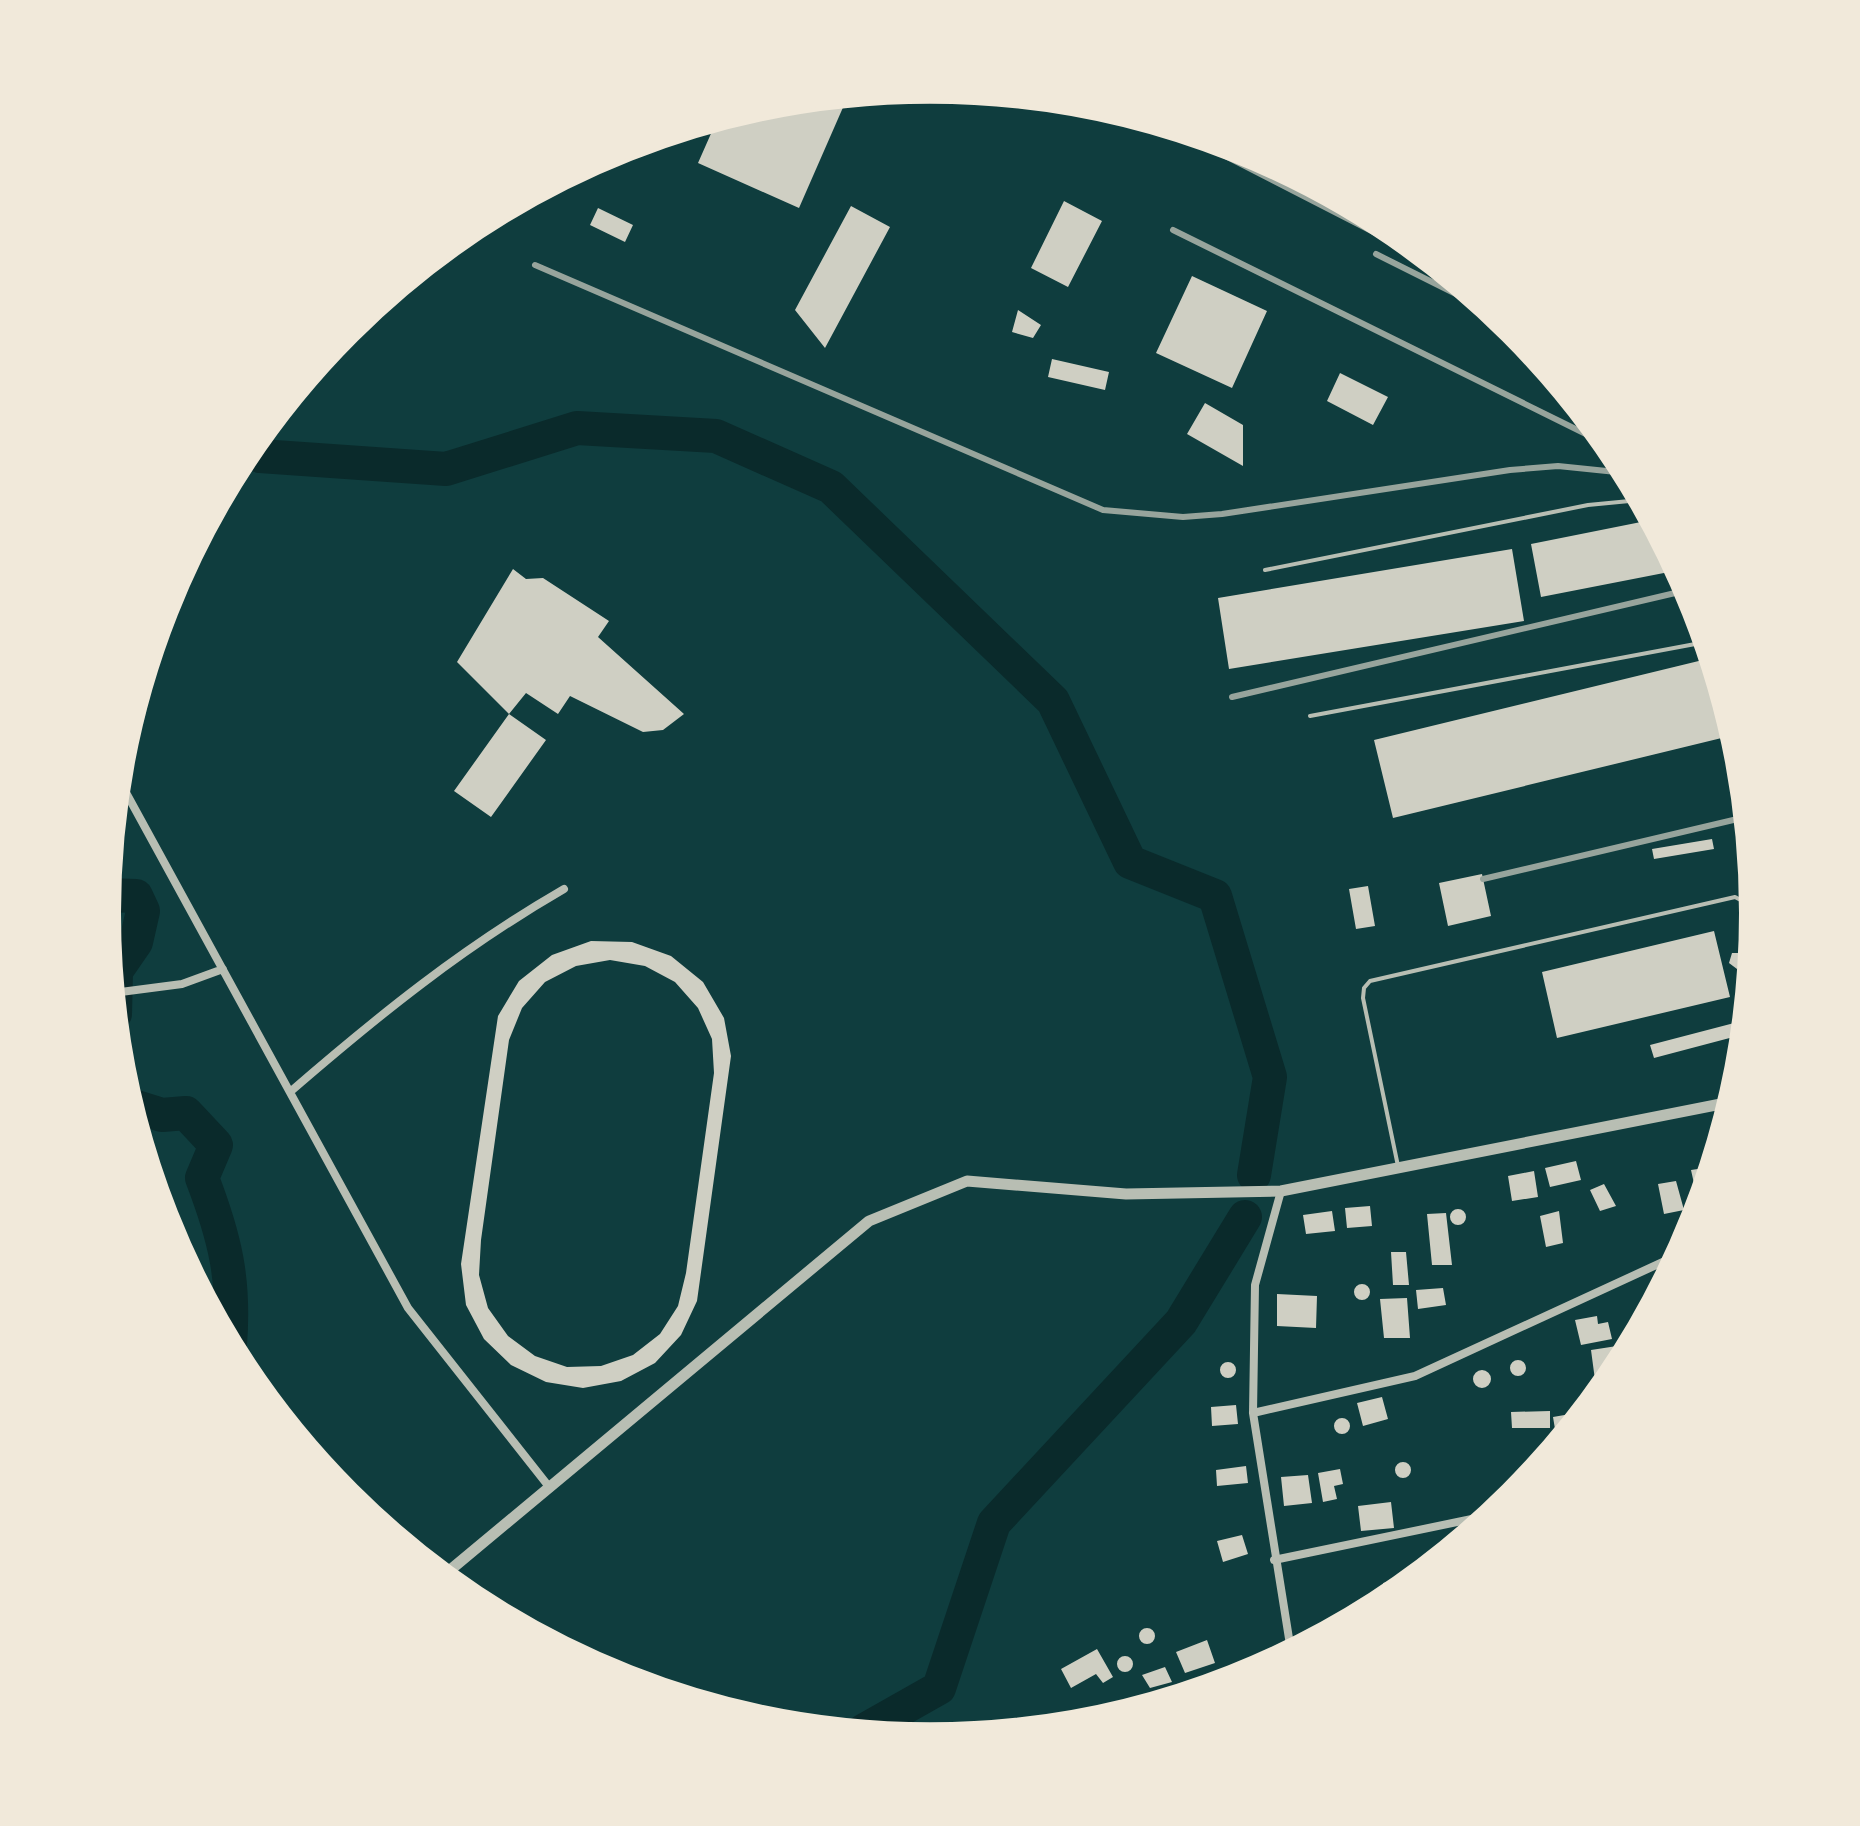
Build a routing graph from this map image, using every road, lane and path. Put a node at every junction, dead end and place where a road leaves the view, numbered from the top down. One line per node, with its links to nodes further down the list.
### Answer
1 (1628, 501): 2 (lane)
2 (1265, 570)
3 (1695, 644): 4 (lane)
4 (1310, 716)
5 (128, 796): 8 (street)
6 (564, 889): 10 (street)
7 (1741, 900): 12 (lane)
8 (223, 969): 9 (street); 10 (street)
9 (123, 992)
10 (290, 1092): 16 (street)
11 (1717, 1105): 12 (street)
12 (1398, 1168): 13 (street)
13 (1281, 1191): 15 (street); 16 (street)
14 (1661, 1263): 15 (street)
15 (1253, 1413): 18 (street)
16 (550, 1488): 19 (street)
17 (1468, 1520): 18 (street)
18 (1274, 1560): 20 (street)
19 (453, 1568)
20 (1289, 1640)

